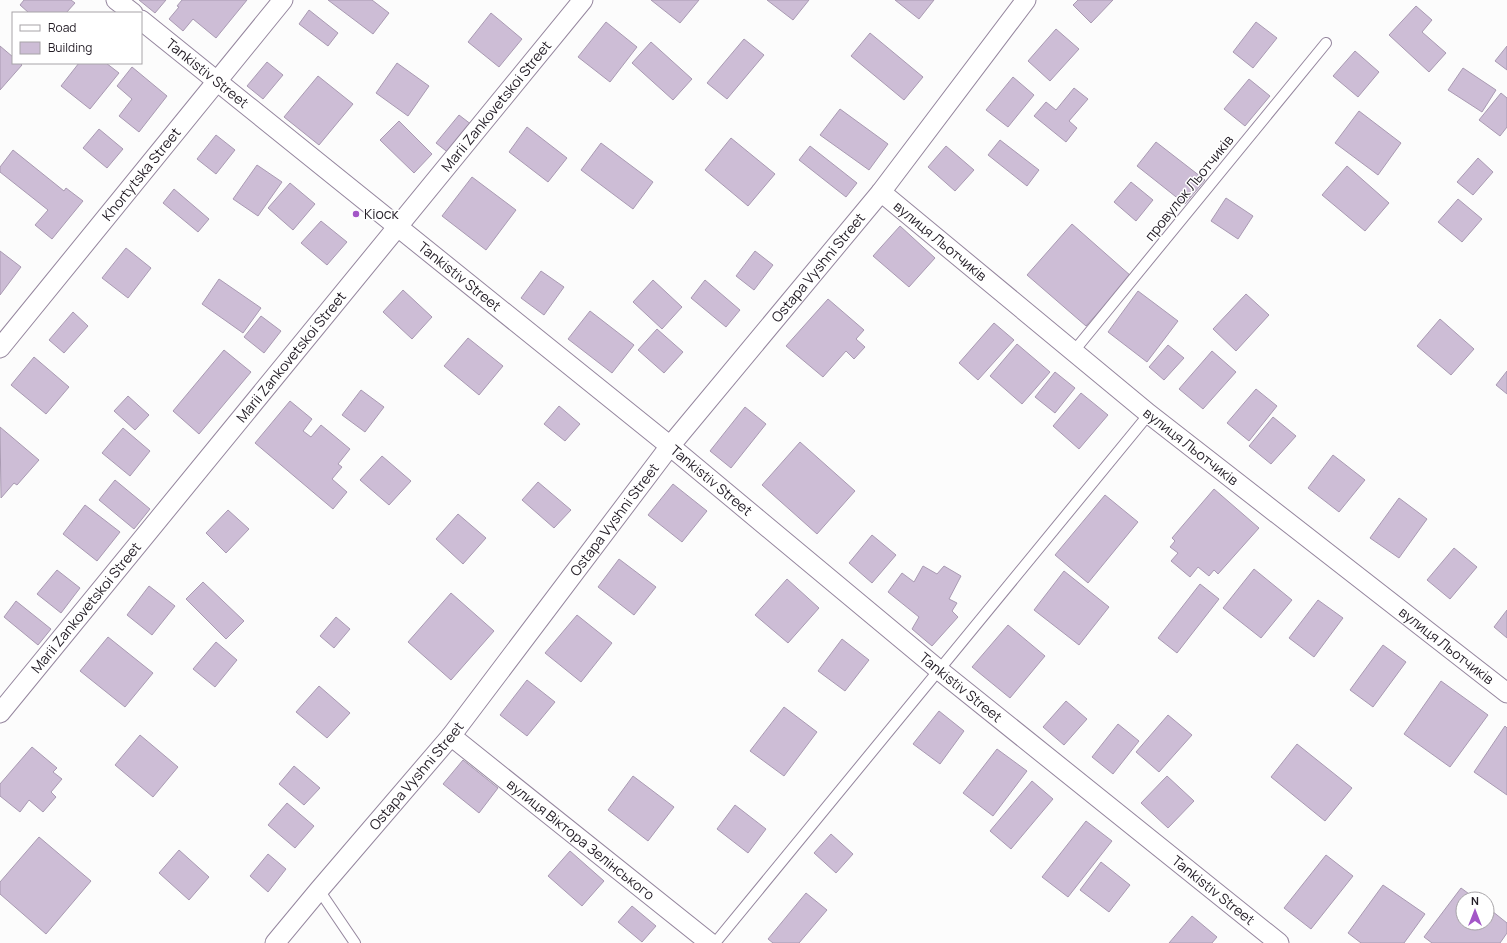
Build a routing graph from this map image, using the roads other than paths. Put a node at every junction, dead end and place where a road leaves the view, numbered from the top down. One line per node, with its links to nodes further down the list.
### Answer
1 (116, 0): 5 (street)
2 (283, 0): 8 (street, Khortytska Street)
3 (583, 0): 10 (street, Marii Zankovetskoi Street)
4 (1026, 0): 9 (street, Ostapa Vyshni Street)
5 (132, 12)
6 (142, 21): 8 (street, Tankistiv Street)
7 (1326, 43): 12 (lane, провулок Льотчиків)
8 (217, 81): 10 (street, Tankistiv Street); 11 (street, Khortytska Street)
9 (881, 192): 12 (street, вулиця Льотчиків); 14 (street, Ostapa Vyshni Street)
10 (397, 226): 14 (street, Tankistiv Street); 17 (street, Marii Zankovetskoi Street)
11 (0, 348)
12 (1074, 352): 13 (street, вулиця Льотчиків)
13 (1149, 414): 15 (lane); 16 (street, вулиця Льотчиків)
14 (670, 446): 15 (street, Tankistiv Street); 18 (street, Ostapa Vyshni Street)
15 (939, 670): 23 (lane); 24 (street, Tankistiv Street)
16 (1507, 693)
17 (0, 713)
18 (452, 736): 19 (street, Ostapa Vyshni Street); 22 (street, вулиця Віктора Зелінського)
19 (319, 890): 20 (street, Ostapa Vyshni Street); 21 (lane)
20 (275, 943)
21 (355, 943)
22 (710, 943)
23 (715, 943)
24 (1279, 943)

